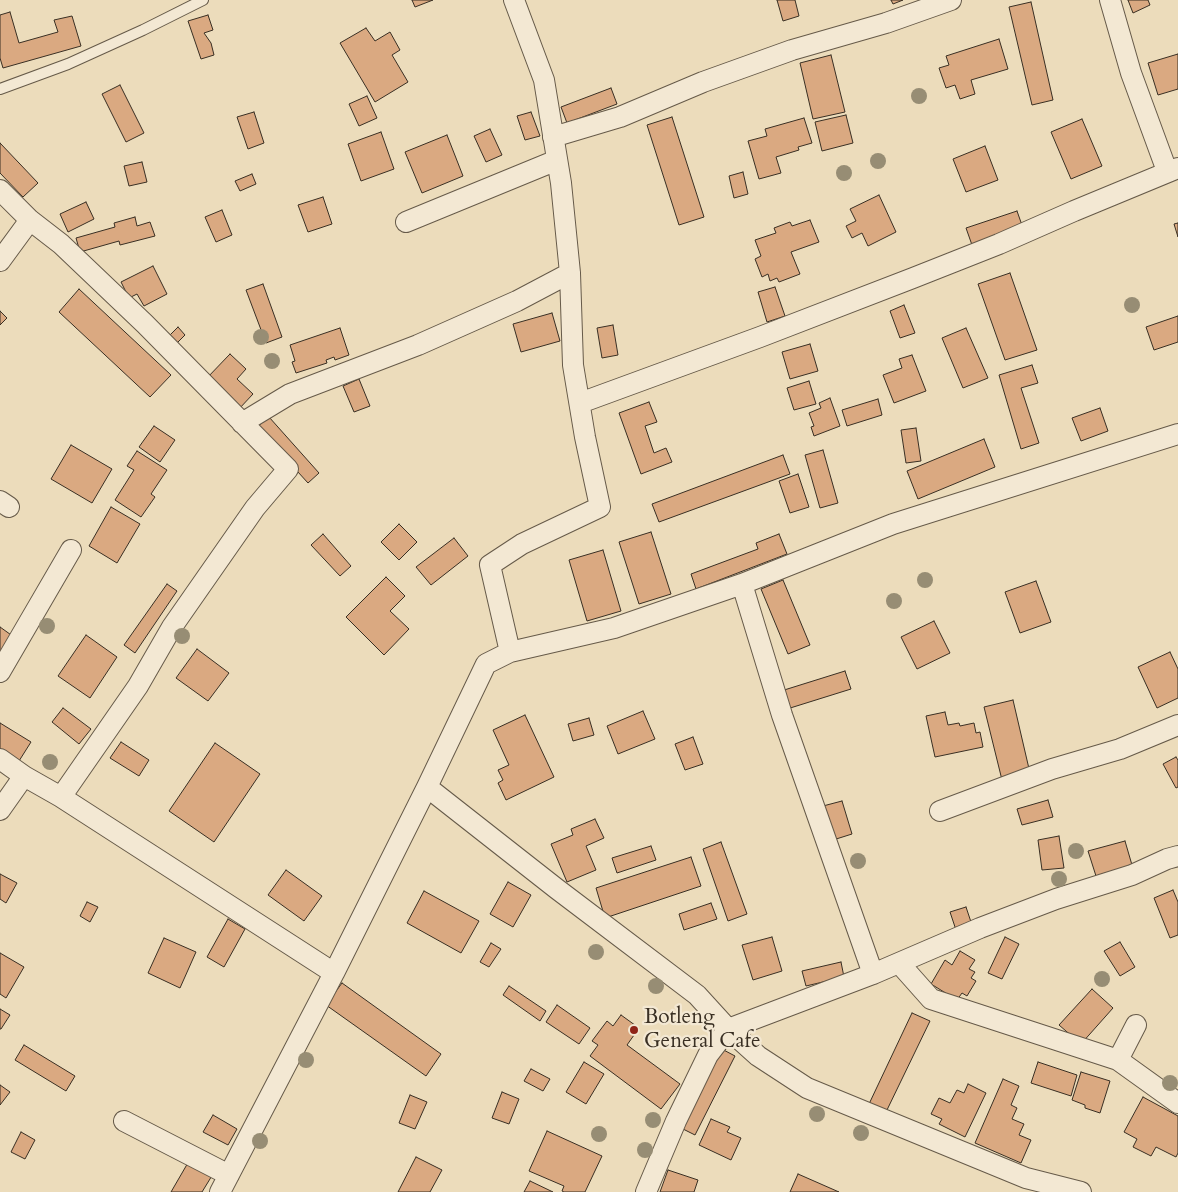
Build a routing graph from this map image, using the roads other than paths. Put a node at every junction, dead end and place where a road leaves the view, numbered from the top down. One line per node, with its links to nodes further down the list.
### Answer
1 (203, 0): 5 (lane)
2 (514, 0): 6 (street)
3 (951, 0): 6 (street)
4 (1110, 0): 8 (street)
5 (0, 89)
6 (553, 137): 7 (street)
7 (557, 160): 11 (street); 13 (street)
8 (1172, 170): 14 (street)
9 (0, 190): 10 (street)
10 (30, 220): 12 (street); 15 (street)
11 (406, 222)
12 (0, 260)
13 (570, 273): 14 (street); 15 (street)
14 (580, 403): 19 (street)
15 (242, 423): 25 (street)
16 (1178, 434): 18 (street)
17 (70, 550): 20 (street)
18 (742, 584): 19 (street); 31 (street)
19 (510, 652): 24 (street)
20 (0, 672)
21 (1178, 725): 27 (street)
22 (0, 760): 23 (street)
23 (24, 776): 25 (street); 26 (street)
24 (427, 787): 30 (street); 33 (street)
25 (61, 797): 30 (street)
26 (0, 810)
27 (940, 811)
28 (1178, 856): 29 (street)
29 (899, 963): 31 (street); 34 (street)
30 (334, 973): 37 (street)
31 (873, 974): 33 (street)
32 (1136, 1025): 34 (street)
33 (728, 1030): 38 (street); 39 (street)
34 (1118, 1060): 35 (street)
35 (1178, 1103)
36 (124, 1121): 37 (street)
37 (224, 1183)
38 (646, 1192)
39 (1081, 1192)

